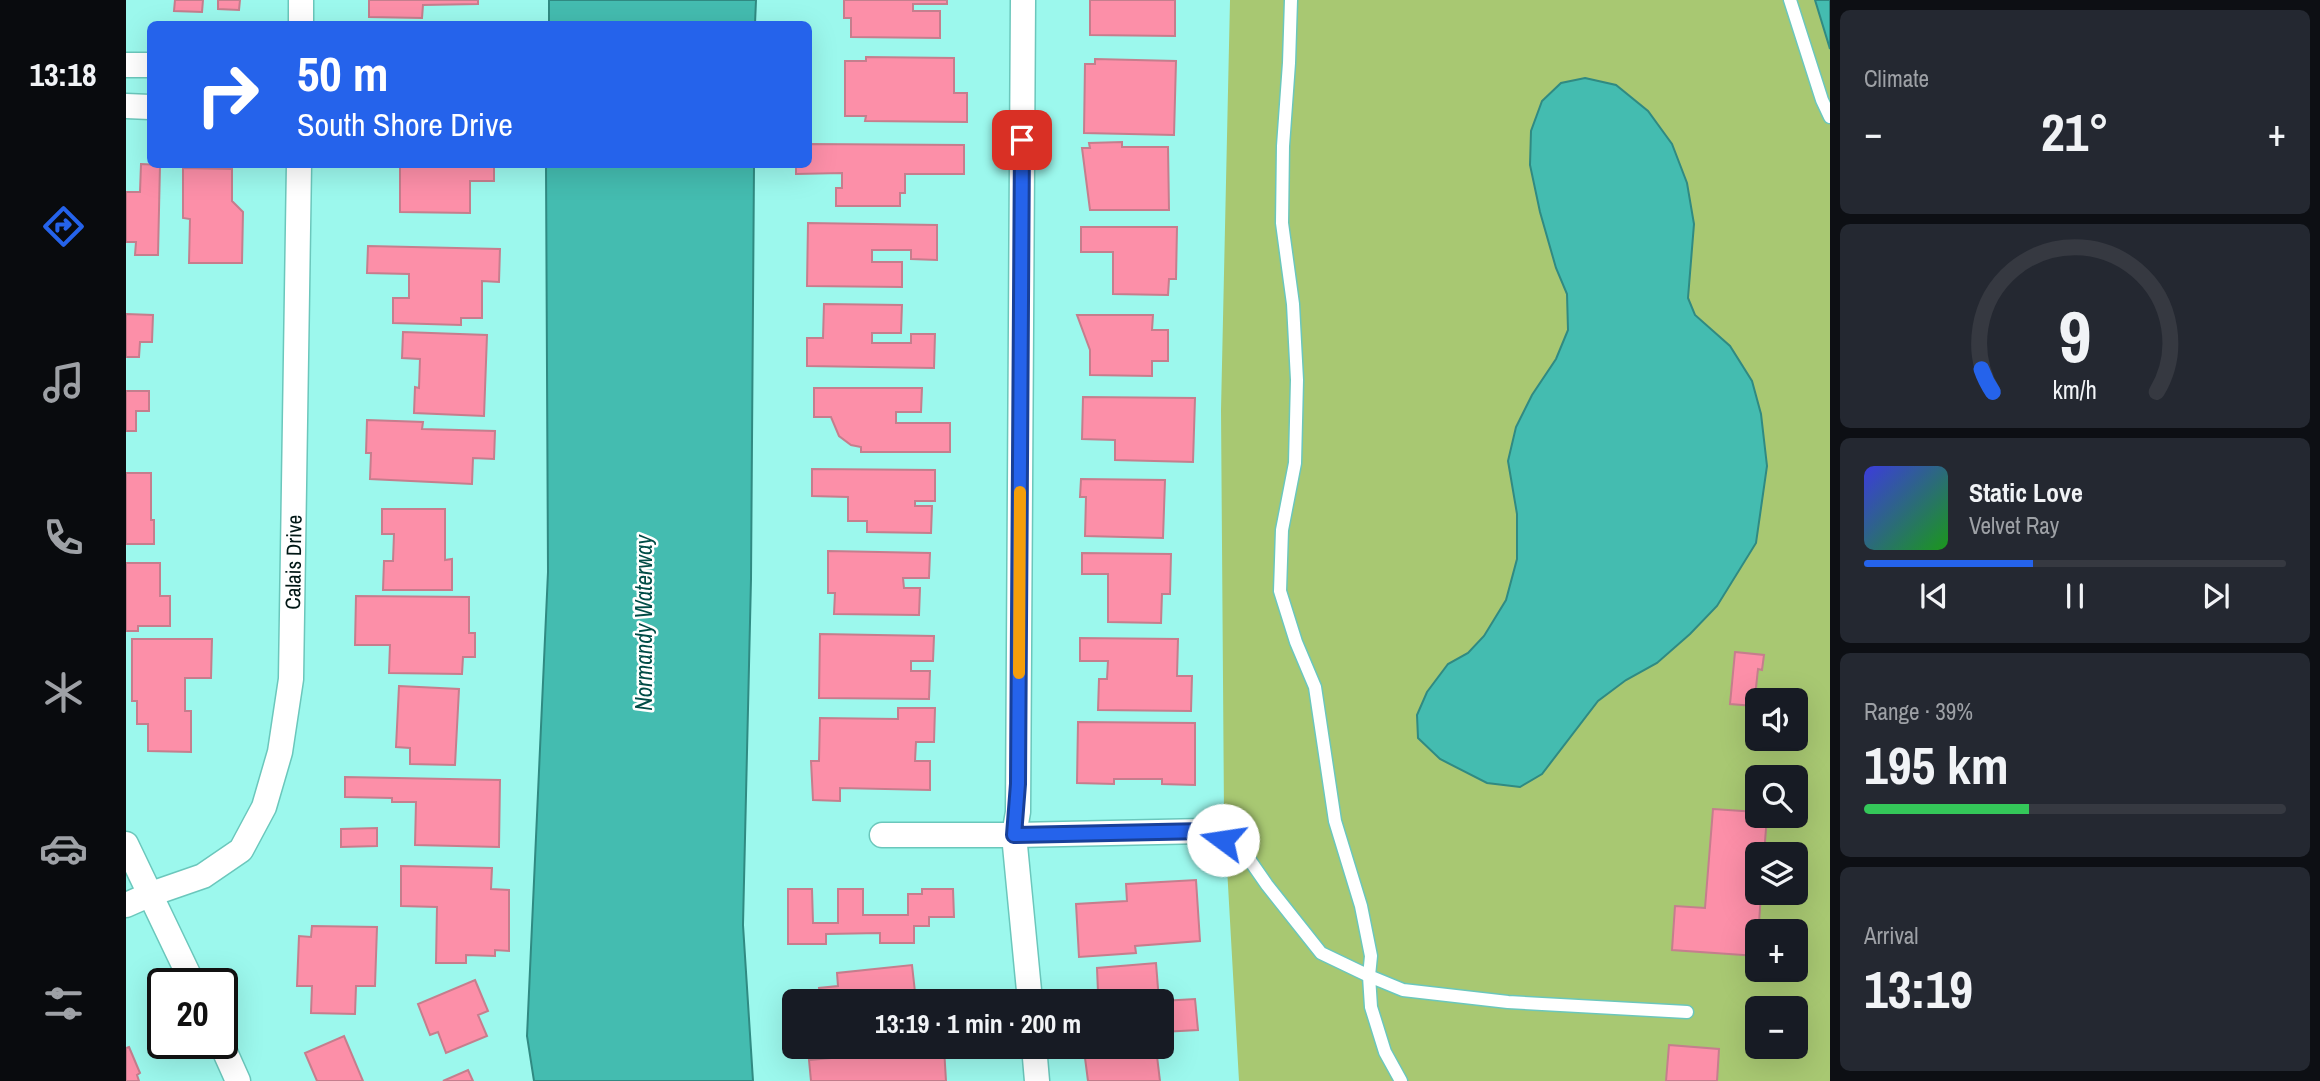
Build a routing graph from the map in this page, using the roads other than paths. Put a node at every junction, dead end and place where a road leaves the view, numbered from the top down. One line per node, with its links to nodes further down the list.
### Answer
1 (301, 0): 5 (street)
2 (1023, 0): 14 (street)
3 (1291, 0): 19 (lane)
4 (1790, 0): 10 (lane)
5 (300, 21)
6 (126, 65): 7 (street)
7 (147, 65)
8 (126, 106): 9 (street)
9 (147, 107)
10 (1830, 117)
11 (299, 168): 16 (street, Calais Drive)
12 (1205, 831): 14 (street); 19 (lane)
13 (882, 835): 14 (street)
14 (1014, 835): 20 (street)
15 (126, 844): 16 (street)
16 (151, 894): 17 (street, Calais Drive); 18 (street)
17 (126, 905)
18 (186, 968)
19 (1369, 976): 21 (lane); 26 (lane)
20 (1029, 989)
21 (1687, 1012)
22 (228, 1059): 24 (street)
23 (1035, 1059): 25 (street)
24 (238, 1081)
25 (1037, 1081)
26 (1402, 1081)

